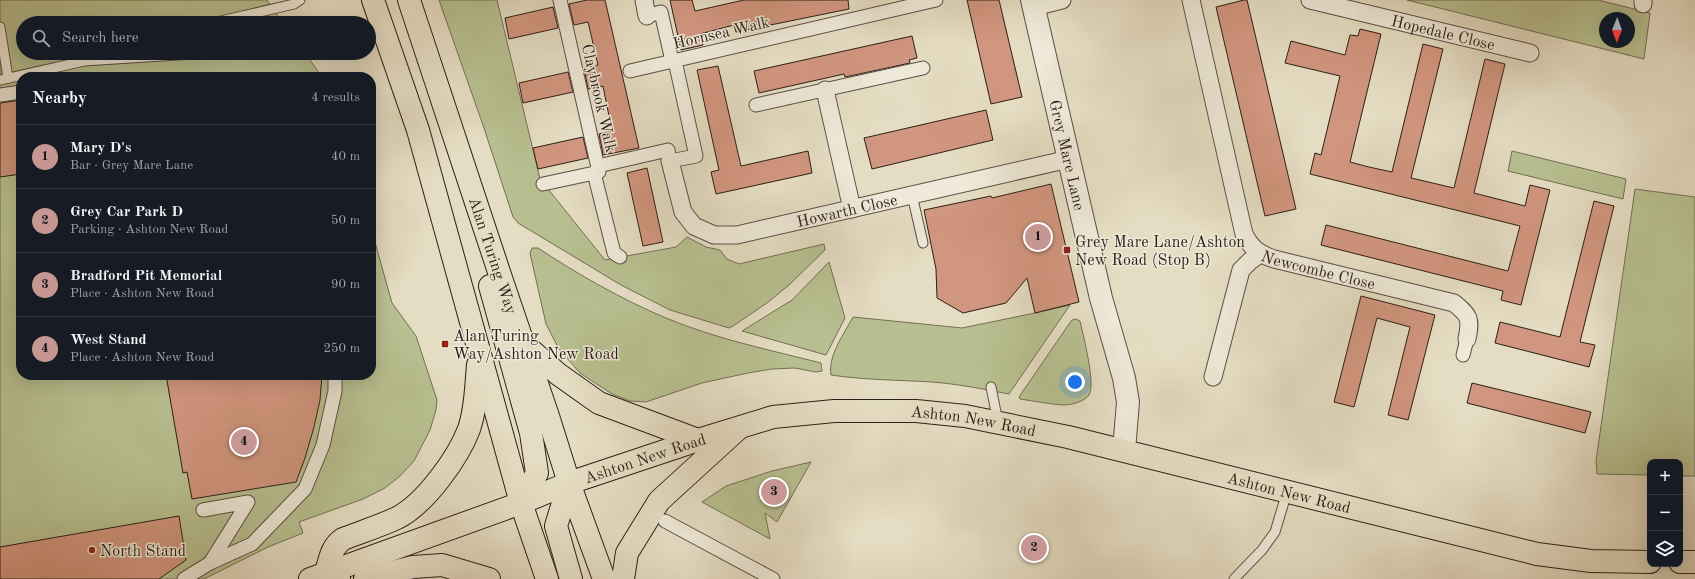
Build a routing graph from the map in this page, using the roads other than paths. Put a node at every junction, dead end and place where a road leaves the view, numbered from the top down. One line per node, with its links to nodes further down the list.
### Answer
1 (300, 0): 11 (lane)
2 (373, 0): 12 (main road)
3 (410, 0): 27 (main road, Alan Turing Way)
4 (560, 0): 30 (street, Claybrook Walk)
5 (936, 0): 17 (street, Hornsea Walk)
6 (1062, 0): 9 (street)
7 (1191, 0): 35 (street, Newcombe Close)
8 (1310, 0): 15 (street, Hopedale Close)
9 (1033, 3): 28 (street, Grey Mare Lane)
10 (646, 8): 17 (street)
11 (242, 16)
12 (374, 16)
13 (0, 27): 22 (lane)
14 (376, 32): 39 (main road)
15 (1530, 53)
16 (84, 60): 20 (lane)
17 (674, 61): 19 (street, Hornsea Walk); 29 (street)
18 (923, 68): 23 (street)
19 (630, 71)
20 (33, 72)
21 (16, 76): 22 (lane)
22 (4, 79)
23 (825, 90): 26 (street); 33 (street)
24 (16, 93): 25 (street)
25 (0, 95)
26 (756, 105)
27 (456, 140): 37 (main road, Alan Turing Way); 49 (main road)
28 (1069, 159): 32 (street, Howarth Close); 46 (street, Grey Mare Lane)
29 (670, 161): 30 (street); 33 (street, Howarth Close)
30 (596, 170): 31 (street, Claybrook Walk); 36 (street)
31 (543, 184)
32 (912, 195): 33 (street, Howarth Close); 34 (lane)
33 (852, 209)
34 (923, 243)
35 (1260, 254): 38 (street, Newcombe Close); 40 (street)
36 (620, 256)
37 (525, 344): 45 (main road); 47 (main road, Alan Turing Way)
38 (1465, 347)
39 (479, 354): 49 (main road); 56 (main road)
40 (1214, 376)
41 (335, 380): 52 (street)
42 (991, 386): 43 (lane)
43 (998, 422): 44 (main road, Ashton New Road); 46 (main road, Ashton New Road)
44 (739, 428): 45 (main road, Ashton New Road); 63 (main road)
45 (698, 440): 47 (main road, Ashton New Road)
46 (1124, 450): 48 (main road, Ashton New Road)
47 (569, 483): 49 (main road, Ashton New Road); 61 (main road); 62 (main road, Alan Turing Way)
48 (1287, 491): 53 (main road, Ashton New Road); 65 (lane)
49 (521, 503): 56 (main road, Ashton New Road); 60 (main road)
50 (203, 510): 52 (street)
51 (665, 521): 64 (street)
52 (210, 562): 57 (street)
53 (1647, 562)
54 (1683, 562): 55 (main road)
55 (1695, 562)
56 (325, 577)
57 (184, 579)
58 (365, 579): 59 (main road)
59 (489, 579)
60 (547, 579)
61 (571, 579)
62 (604, 579)
63 (623, 579)
64 (773, 579)
65 (1234, 579)

